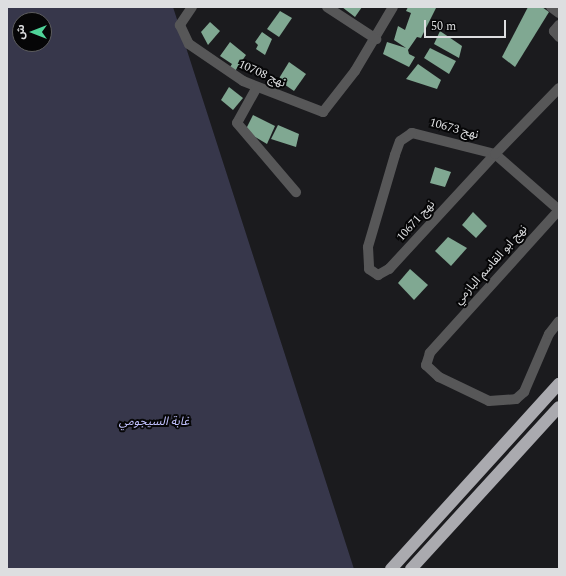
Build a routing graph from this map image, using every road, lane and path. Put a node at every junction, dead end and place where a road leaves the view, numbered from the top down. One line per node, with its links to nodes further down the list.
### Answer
1 (192, 7): 9 (street, نهج 10708)
2 (327, 7): 8 (street)
3 (393, 7): 8 (street)
4 (551, 7): 5 (street)
5 (559, 13)
6 (559, 25): 7 (street)
7 (559, 37)
8 (376, 40): 9 (street, نهج 10708)
9 (257, 87): 13 (street)
10 (559, 88): 11 (street, نهج 10671)
11 (495, 154): 12 (street, نهج 10673); 12 (street, نهج 10671); 14 (street)
12 (395, 155)
13 (296, 192)
14 (559, 210): 15 (street, نهج ابو القاسم البازمي)
15 (559, 320)
16 (559, 384): 18 (highway)
17 (559, 407): 19 (highway)
18 (390, 569)
19 (411, 569)

